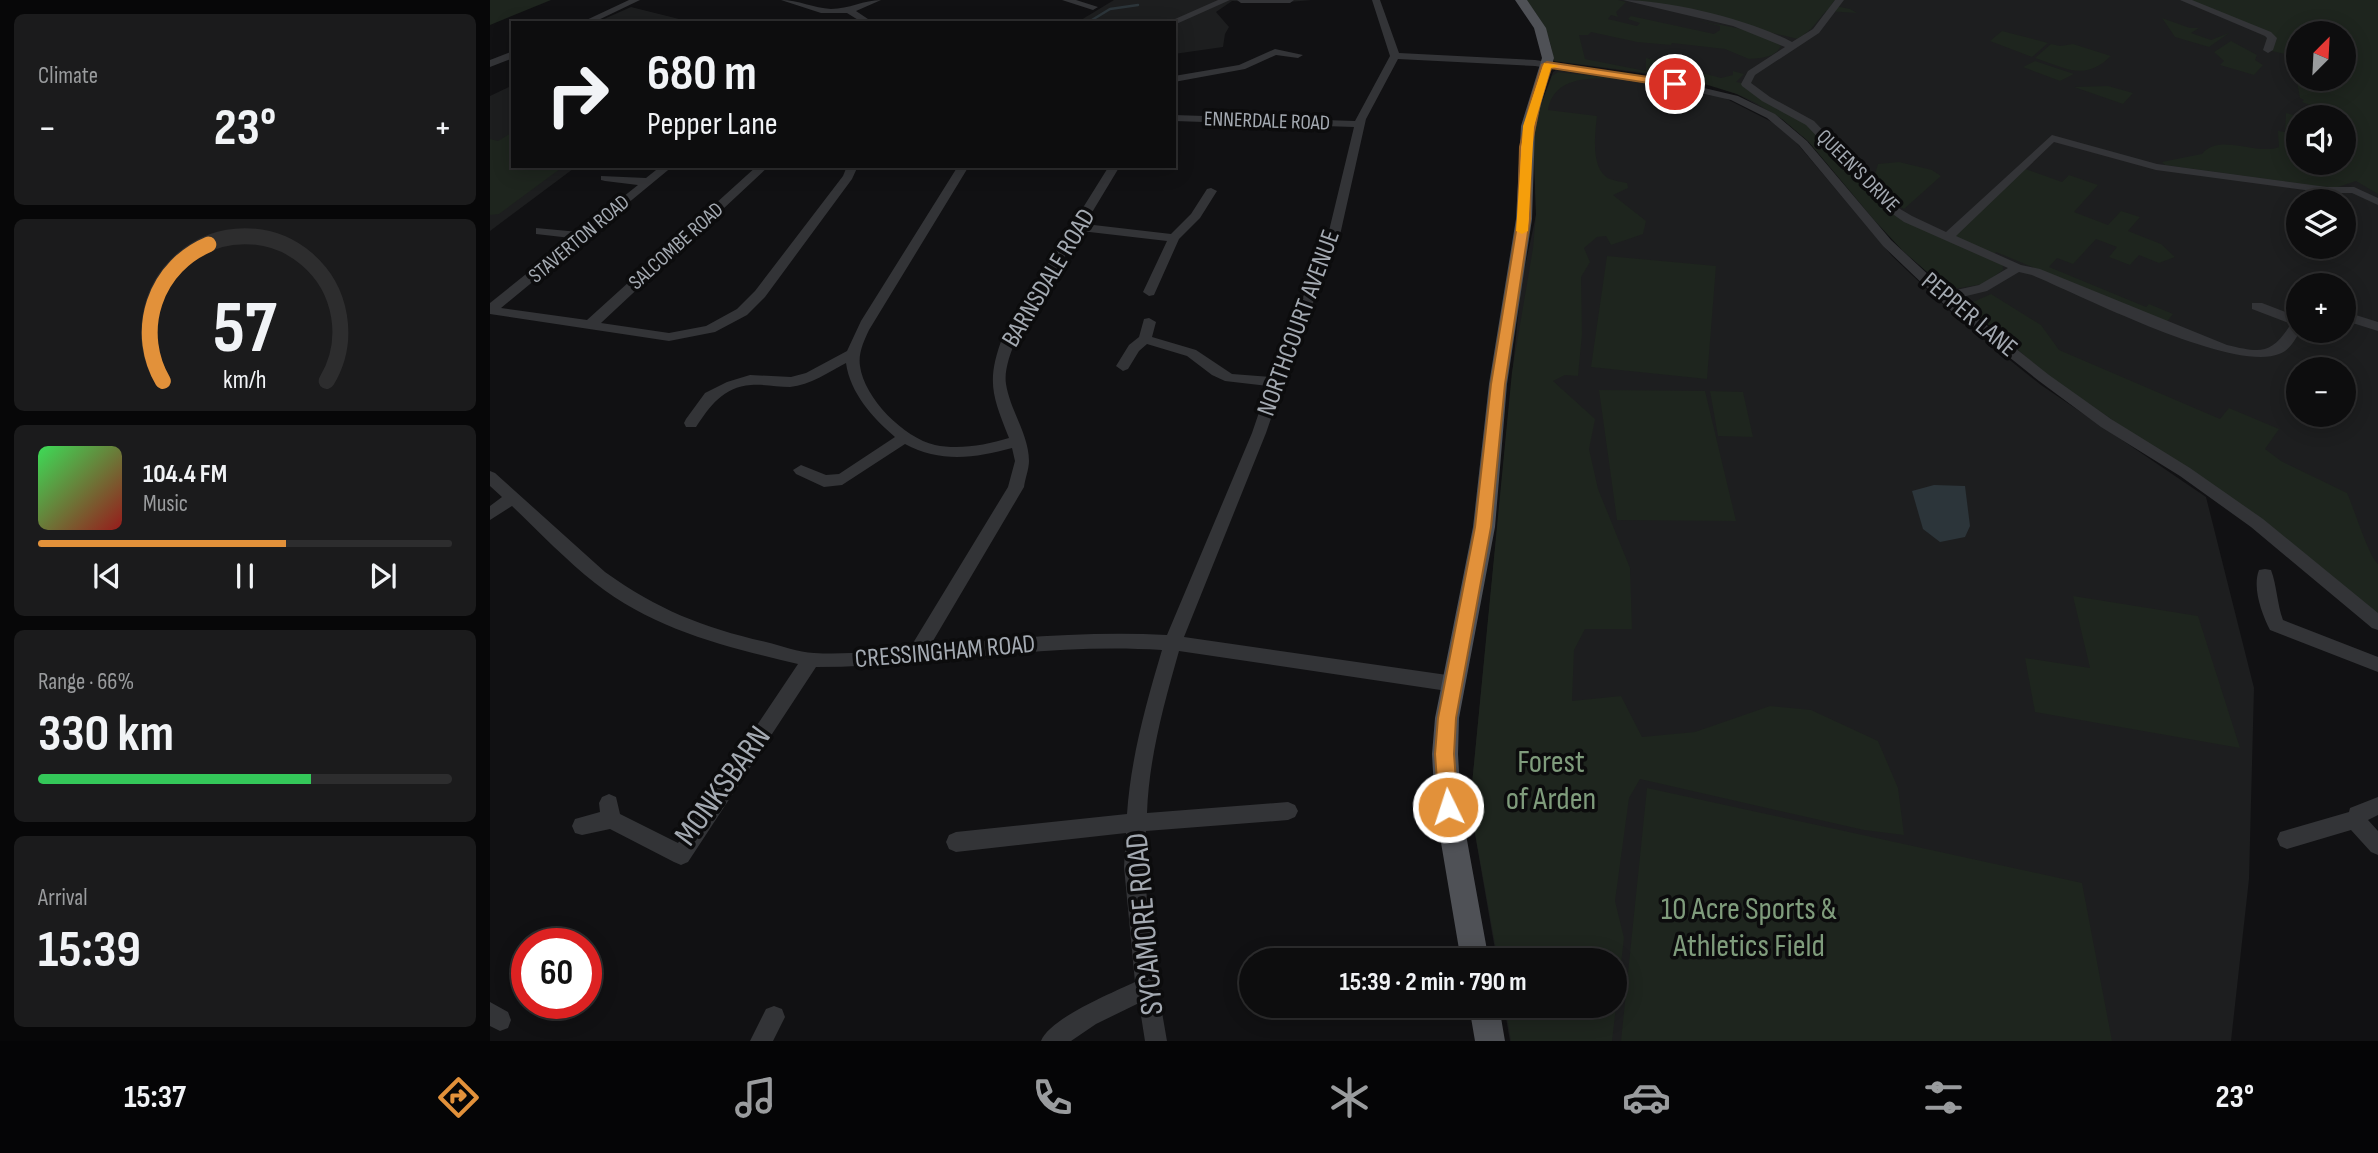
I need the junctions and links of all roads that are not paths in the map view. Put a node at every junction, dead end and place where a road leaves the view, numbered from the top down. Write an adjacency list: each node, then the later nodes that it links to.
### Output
1 (636, 0): 15 (street)
2 (785, 0): 14 (street)
3 (877, 0): 14 (street)
4 (1066, 0): 13 (street)
5 (1226, 0): 18 (street)
6 (1241, 0): 7 (street)
7 (1290, 0)
8 (1376, 0): 24 (street)
9 (1521, 0): 26 (main road)
10 (1627, 0): 20 (street)
11 (1840, 0): 20 (street, QUEEN'S DRIVE)
12 (2184, 0): 21 (street)
13 (1093, 6)
14 (851, 12): 16 (street)
15 (589, 21)
16 (866, 21)
17 (1192, 26): 19 (street)
18 (1176, 28)
19 (1176, 29)
20 (1793, 47): 42 (street, QUEEN'S DRIVE)
21 (2268, 50)
22 (511, 55): 25 (street)
23 (1298, 55): 27 (street)
24 (1395, 56): 26 (street, PEPPER LANE); 29 (street, NORTHCOURT AVENUE)
25 (490, 64)
26 (1547, 65): 46 (street, PEPPER LANE); 72 (main road)
27 (1176, 79)
28 (1176, 118): 29 (street, ENNERDALE ROAD)
29 (1360, 124): 58 (street, NORTHCOURT AVENUE)
30 (666, 168): 36 (street, STAVERTON ROAD)
31 (762, 168): 52 (street, SALCOMBE ROAD)
32 (852, 168): 52 (street, STAVERTON ROAD)
33 (963, 168): 56 (street)
34 (1114, 168): 39 (street, BARNSDALE ROAD)
35 (605, 178): 36 (street)
36 (648, 182): 41 (street, STAVERTON ROAD)
37 (1213, 198): 43 (street)
38 (2378, 202): 42 (street)
39 (1078, 227): 43 (street); 61 (street, BARNSDALE ROAD)
40 (540, 231): 41 (street)
41 (584, 236): 48 (street, STAVERTON ROAD)
42 (1948, 237): 44 (street, QUEEN'S DRIVE)
43 (1174, 238): 45 (street)
44 (2017, 268): 46 (street); 55 (street, QUEEN'S DRIVE)
45 (1147, 285)
46 (1949, 301): 67 (street, PEPPER LANE)
47 (2257, 306): 49 (street)
48 (490, 310): 52 (street, STAVERTON ROAD)
49 (2286, 318)
50 (2356, 319): 53 (street)
51 (1149, 322): 54 (street)
52 (589, 326)
53 (2378, 327)
54 (1145, 339): 57 (street); 58 (street)
55 (2286, 339)
56 (853, 354): 59 (street); 60 (street)
57 (1123, 366)
58 (1276, 382): 68 (street, NORTHCOURT AVENUE)
59 (691, 423)
60 (904, 438): 61 (street); 62 (street)
61 (1018, 441): 69 (street, BARNSDALE ROAD)
62 (801, 470)
63 (490, 477): 64 (street, CRESSINGHAM ROAD)
64 (512, 498): 65 (street); 70 (street, CRESSINGHAM ROAD)
65 (490, 514)
66 (2265, 575): 71 (street)
67 (2378, 624)
68 (1173, 643): 69 (street, CRESSINGHAM ROAD); 72 (street, CRESSINGHAM ROAD); 76 (street, SYCAMORE ROAD)
69 (915, 655): 70 (street, CRESSINGHAM ROAD)
70 (811, 660): 77 (street, MONKSBARN)
71 (2378, 665)
72 (1454, 684): 81 (main road)
73 (2378, 806): 75 (street)
74 (1288, 811): 76 (street)
75 (2356, 820): 78 (street); 80 (street)
76 (1134, 823): 79 (street); 82 (street, SYCAMORE ROAD)
77 (582, 826)
78 (2287, 839)
79 (956, 842)
80 (2378, 845)
81 (1472, 948)
82 (1148, 987): 86 (street); 87 (street, SYCAMORE ROAD)
83 (774, 1017): 85 (street)
84 (1486, 1018): 88 (main road)
85 (761, 1041)
86 (1052, 1041)
87 (1156, 1041)
88 (1490, 1041)

